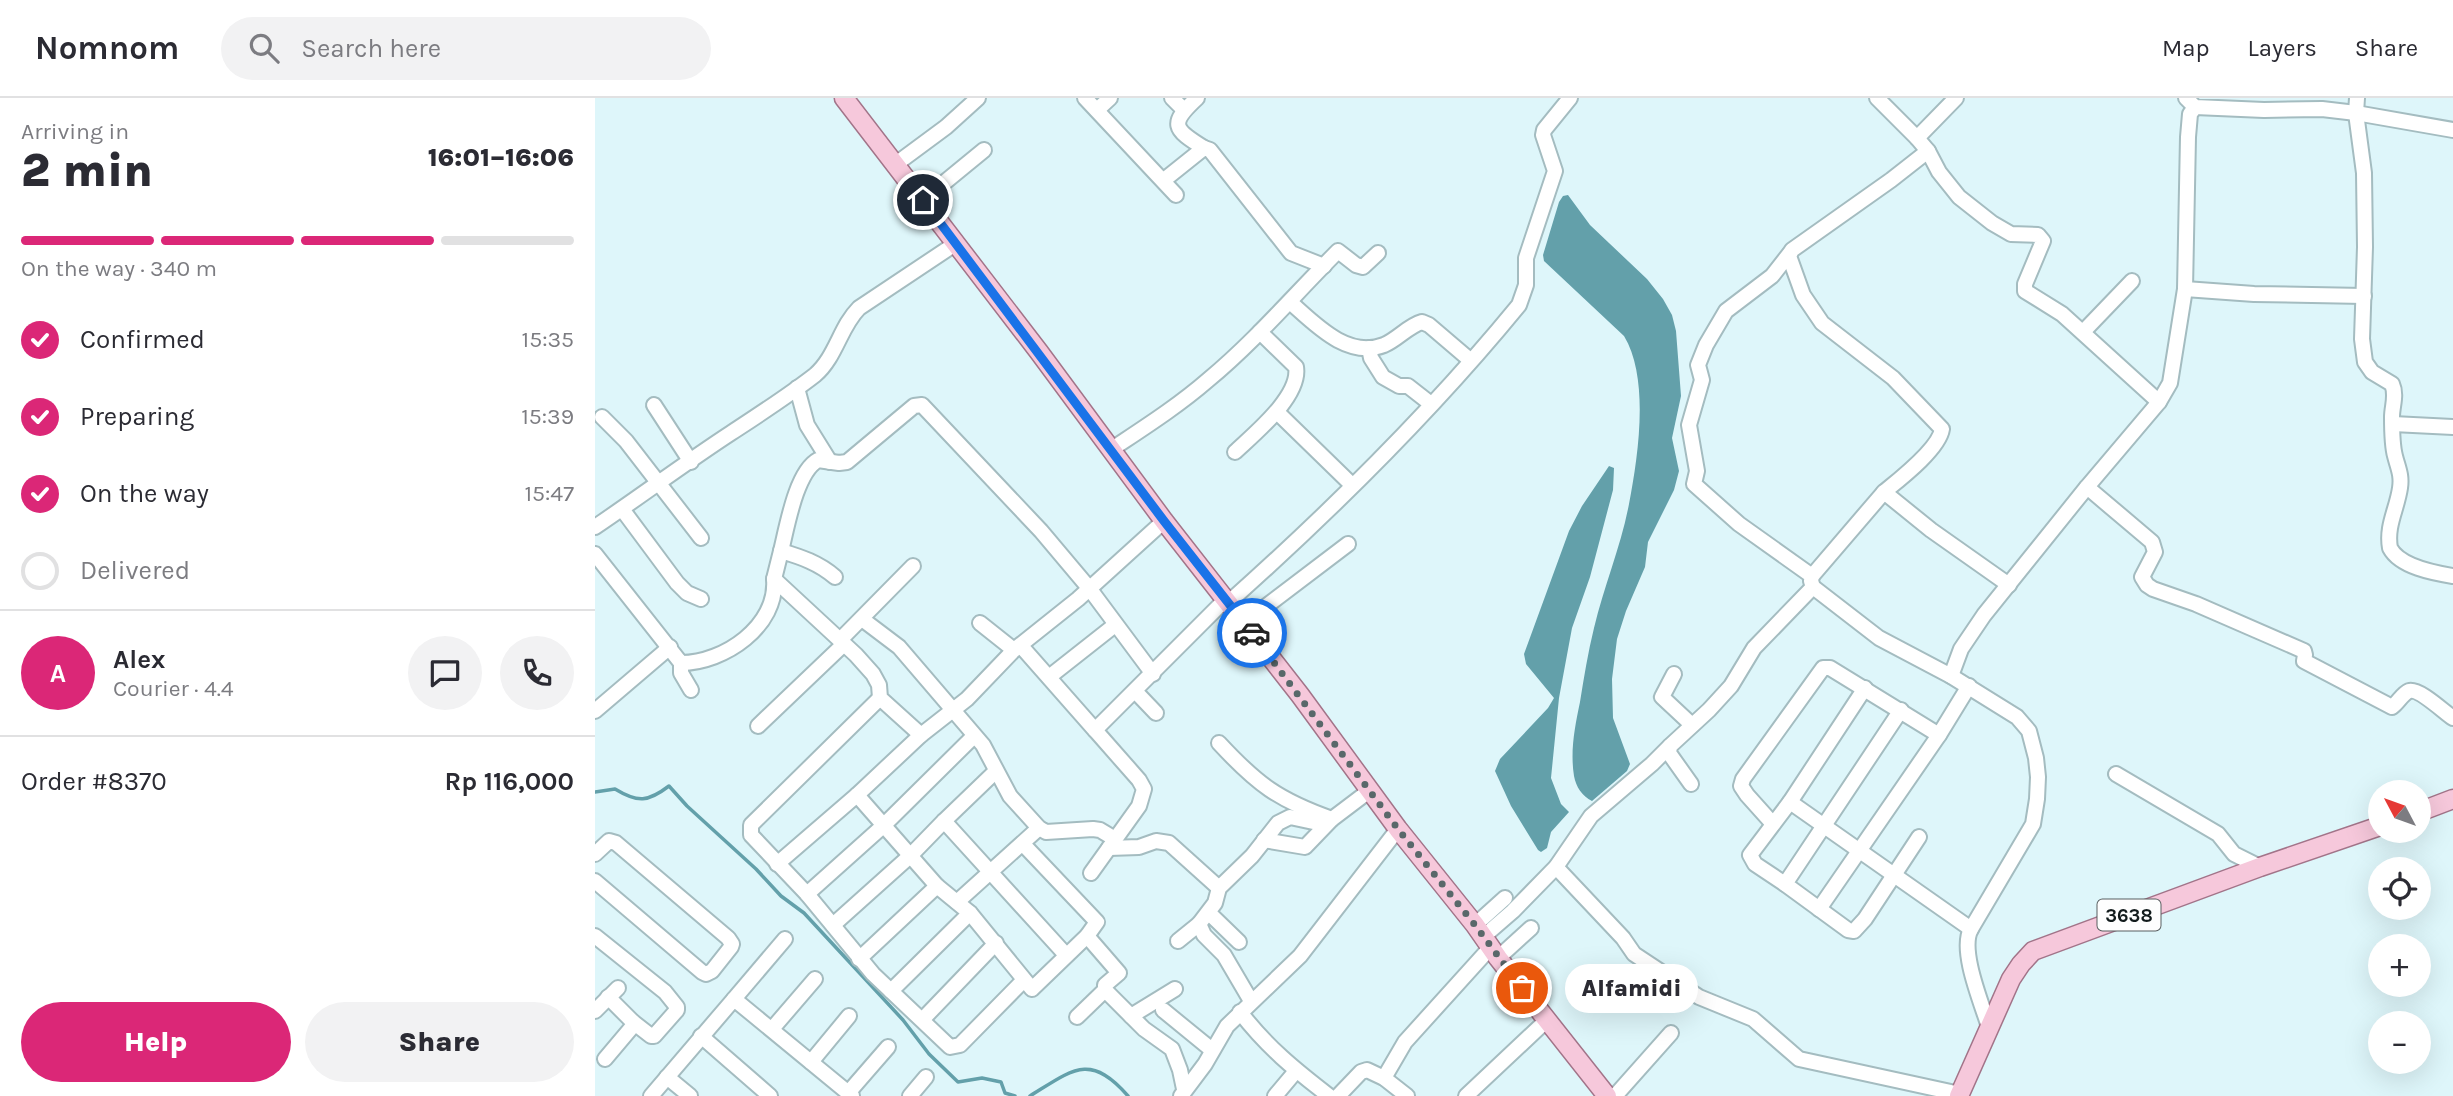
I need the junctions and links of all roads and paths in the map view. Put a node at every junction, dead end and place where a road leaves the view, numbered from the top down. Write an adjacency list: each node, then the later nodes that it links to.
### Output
1 (844, 98): 20 (main road)
2 (978, 98): 20 (street)
3 (1085, 98): 13 (street)
4 (1110, 98): 13 (street)
5 (1172, 98): 14 (street)
6 (1197, 98): 14 (street)
7 (1570, 98): 35 (street)
8 (1877, 98): 16 (street)
9 (1956, 98): 16 (street)
10 (2190, 102): 11 (street); 29 (street)
11 (2323, 104): 12 (street)
12 (2357, 106): 15 (street); 30 (street)
13 (1097, 110): 21 (street)
14 (1184, 110): 17 (street)
15 (2453, 130)
16 (1917, 138): 19 (street)
17 (1204, 148): 21 (street); 27 (street)
18 (984, 149): 23 (street)
19 (1928, 150): 26 (street); 33 (street)
20 (896, 164): 23 (main road)
21 (1164, 180): 22 (street)
22 (1176, 195)
23 (923, 200): 24 (main road)
24 (955, 244): 36 (street); 44 (main road)
25 (1378, 253): 27 (street)
26 (1790, 253): 51 (street); 63 (street)
27 (1324, 266): 31 (street)
28 (2131, 281): 33 (street)
29 (2185, 289): 30 (street); 37 (street)
30 (2364, 296): 42 (street)
31 (1290, 302): 32 (street); 34 (street)
32 (1260, 332): 40 (street); 44 (street)
33 (2083, 332): 37 (street)
34 (1369, 348): 35 (street); 38 (street)
35 (1470, 360): 38 (street)
36 (797, 387): 46 (street); 47 (street)
37 (2159, 402): 50 (street)
38 (1431, 404): 49 (street)
39 (654, 405): 46 (street)
40 (1276, 412): 45 (street); 49 (street)
41 (602, 417): 48 (street)
42 (2393, 424): 43 (street); 60 (street)
43 (2453, 427)
44 (1112, 449): 53 (main road)
45 (1235, 452)
46 (691, 461): 48 (street)
47 (830, 462): 57 (street); 65 (street)
48 (660, 483): 52 (street); 55 (street)
49 (1352, 485): 67 (street)
50 (2087, 487): 64 (street); 89 (street)
51 (1884, 492): 63 (street); 64 (street)
52 (622, 509): 54 (street); 66 (street)
53 (1164, 521): 65 (street); 67 (main road)
54 (595, 527)
55 (701, 538)
56 (1348, 544): 70 (street)
57 (781, 551): 61 (street); 62 (street)
58 (595, 554): 73 (street)
59 (913, 566): 68 (street)
60 (2453, 576)
61 (835, 577)
62 (774, 579): 72 (street); 75 (street)
63 (1813, 581): 78 (street); 90 (street)
64 (2009, 585): 78 (street)
65 (1089, 588): 71 (street); 74 (street)
66 (701, 599)
67 (1227, 601): 70 (main road); 76 (street)
68 (862, 618): 72 (street); 85 (street)
69 (980, 623): 74 (street)
70 (1244, 623): 101 (main road)
71 (1115, 625): 76 (street); 79 (street)
72 (842, 642): 84 (street); 91 (street)
73 (670, 647): 75 (street); 87 (street)
74 (1017, 648): 79 (street); 85 (street)
75 (681, 663): 82 (street)
76 (1153, 674): 83 (street)
77 (1674, 674): 90 (street)
78 (1951, 676): 80 (street)
79 (1049, 677): 92 (street)
80 (1969, 687): 93 (street); 140 (street)
81 (1865, 688): 86 (street); 104 (street); 108 (street)
82 (691, 690)
83 (1135, 691): 88 (street); 92 (street)
84 (880, 698): 94 (street); 121 (street)
85 (954, 710): 94 (street); 95 (street)
86 (1901, 710): 93 (street); 110 (street)
87 (595, 712)
88 (1156, 713)
89 (2453, 718)
90 (1692, 725): 97 (street)
91 (758, 726)
92 (1095, 730): 116 (street)
93 (1939, 734): 118 (street)
94 (921, 735): 102 (street)
95 (974, 736): 98 (street); 109 (street)
96 (1219, 743): 107 (street)
97 (1670, 746): 100 (street); 122 (street)
98 (996, 771): 106 (street); 111 (street)
99 (2116, 774): 123 (street)
100 (1691, 784)
101 (1369, 791): 107 (street); 112 (main road)
102 (857, 794): 109 (street); 121 (street)
103 (2453, 799): 105 (main road)
104 (1790, 802): 108 (street); 110 (street)
105 (2431, 807)
106 (944, 821): 120 (street); 124 (street)
107 (1329, 822): 115 (street); 115 (street)
108 (1773, 824): 128 (street)
109 (883, 826): 120 (street); 131 (street)
110 (1826, 826): 118 (street); 128 (street)
111 (1039, 828): 116 (street); 117 (street)
112 (1398, 829): 146 (main road); 156 (street)
113 (2368, 830): 123 (main road, 3638)
114 (1919, 837): 126 (street)
115 (1264, 840): 130 (street)
116 (1112, 843): 125 (street); 130 (street)
117 (1023, 844): 124 (street); 142 (street)
118 (1859, 851): 126 (street); 134 (street)
119 (595, 854): 127 (street)
120 (910, 856): 129 (street); 137 (street)
121 (777, 864): 131 (street)
122 (1556, 867): 146 (street); 179 (street)
123 (2260, 867): 165 (main road, 3638)
124 (992, 872): 133 (street); 148 (street)
125 (1091, 873)
126 (1895, 875): 134 (street); 140 (street)
127 (595, 881)
128 (1785, 884): 134 (street)
129 (937, 886): 133 (street); 149 (street)
130 (1219, 888): 136 (street)
131 (807, 894): 137 (street)
132 (1505, 898): 146 (street)
133 (957, 902): 135 (street)
134 (1819, 909)
135 (970, 913): 147 (street); 154 (street)
136 (1209, 913): 138 (street); 145 (street)
137 (833, 925): 149 (street)
138 (1199, 925): 144 (street); 156 (street)
139 (1531, 928): 146 (street)
140 (1971, 929): 165 (street)
141 (595, 936): 164 (street)
142 (1087, 936): 148 (street); 153 (street)
143 (785, 939): 155 (street)
144 (1178, 941)
145 (1239, 942)
146 (1487, 942): 163 (main road); 176 (street)
147 (996, 943): 151 (street); 162 (street)
148 (1066, 955): 151 (street)
149 (859, 959): 154 (street)
150 (815, 979): 166 (street)
151 (1024, 981): 162 (street)
152 (1175, 989): 160 (street)
153 (1105, 990): 160 (street); 161 (street)
154 (891, 991): 162 (street)
155 (734, 999): 166 (street); 168 (street)
156 (1246, 1006): 170 (street); 173 (street)
157 (1163, 1010): 170 (street)
158 (595, 1011): 164 (street)
159 (849, 1016): 172 (street)
160 (1131, 1016): 177 (street)
161 (1077, 1017)
162 (923, 1019)
163 (1547, 1020): 188 (street); 189 (main road)
164 (633, 1022): 171 (street)
165 (1989, 1027): 179 (main road, 3638)
166 (772, 1029): 172 (street)
167 (1671, 1032): 190 (street)
168 (701, 1036): 174 (street); 182 (street)
169 (888, 1047): 178 (street)
170 (1212, 1050): 177 (street)
171 (605, 1059)
172 (811, 1062): 178 (street)
173 (1296, 1071): 184 (street); 185 (street)
174 (667, 1077): 180 (street); 181 (street)
175 (926, 1077): 183 (street)
176 (1384, 1079): 186 (street); 187 (street)
177 (1182, 1093)
178 (850, 1095)
179 (1959, 1095)
180 (651, 1096)
181 (689, 1096)
182 (770, 1096)
183 (910, 1096)
184 (1275, 1096)
185 (1329, 1096)
186 (1338, 1096)
187 (1407, 1096)
188 (1466, 1096)
189 (1607, 1096)
190 (1615, 1096)

